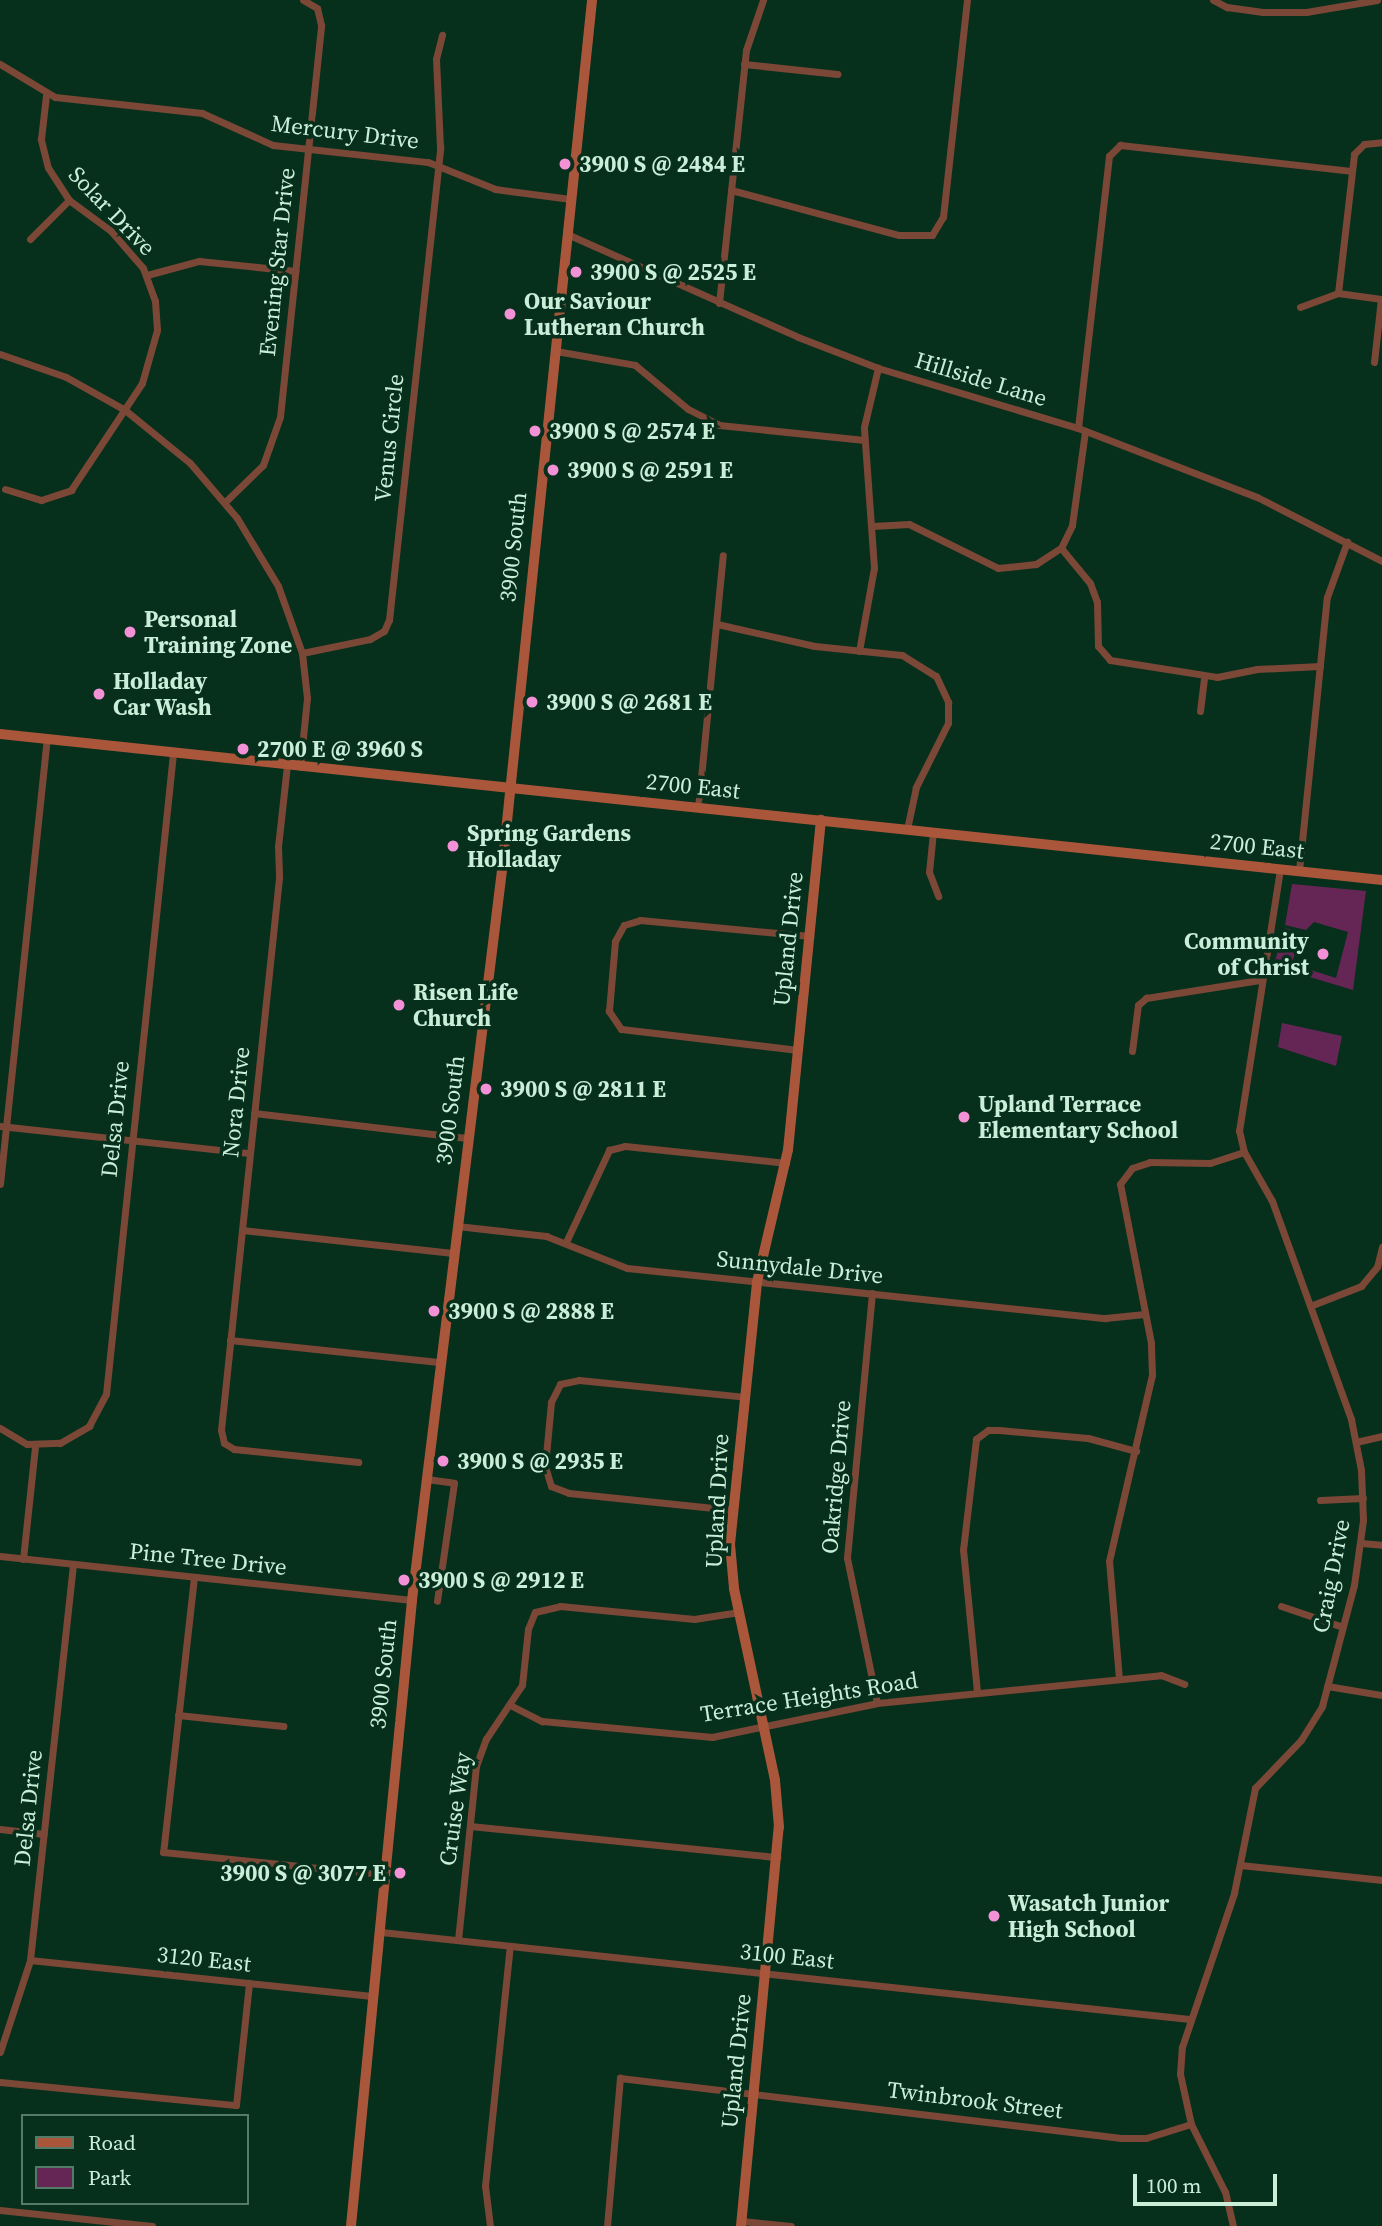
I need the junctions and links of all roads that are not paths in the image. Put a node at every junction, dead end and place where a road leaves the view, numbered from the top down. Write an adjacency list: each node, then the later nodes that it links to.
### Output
1 (303, 0): 13 (street, Evening Star Drive)
2 (592, 0): 17 (street, 3900 South)
3 (763, 0): 9 (street)
4 (967, 0): 16 (street)
5 (1214, 0): 6 (street)
6 (1377, 0)
7 (442, 35): 14 (street, Venus Circle)
8 (0, 64): 11 (street, Mercury Drive)
9 (744, 64): 10 (street); 16 (street)
10 (837, 74)
11 (46, 95): 13 (street, Mercury Drive); 18 (street, Solar Drive)
12 (1382, 142): 15 (street)
13 (308, 149): 14 (street, Mercury Drive); 21 (street, Evening Star Drive)
14 (438, 164): 17 (street, Mercury Drive); 43 (street, Venus Circle)
15 (1350, 171): 23 (street); 32 (street)
16 (731, 190): 25 (street)
17 (570, 199): 19 (street, 3900 South)
18 (69, 200): 20 (street); 22 (street, Solar Drive)
19 (567, 234): 25 (street, Hillside Lane); 27 (street, 3900 South)
20 (30, 239)
21 (295, 271): 22 (street); 35 (street, Evening Star Drive)
22 (146, 275): 31 (street, Solar Drive)
23 (1338, 293): 24 (street); 26 (street)
24 (1381, 299): 29 (street)
25 (719, 303): 30 (street, Hillside Lane)
26 (1300, 307)
27 (556, 351): 33 (street); 52 (street, 3900 South)
28 (0, 354): 31 (street)
29 (1374, 362)
30 (878, 368): 32 (street, Hillside Lane); 33 (street)
31 (125, 410): 34 (street, Solar Drive); 35 (street)
32 (1081, 429): 37 (street, Hillside Lane); 38 (street)
33 (864, 440): 36 (street)
34 (5, 489)
35 (226, 502): 43 (street)
36 (872, 526): 38 (street); 42 (street)
37 (1346, 542): 40 (street, Hillside Lane); 44 (street)
38 (1061, 548): 45 (street)
39 (723, 555): 41 (street)
40 (1382, 561)
41 (717, 624): 42 (street); 53 (street)
42 (859, 651): 55 (street)
43 (302, 653): 51 (street)
44 (1321, 666): 45 (street); 58 (street)
45 (1204, 676): 46 (street)
46 (1200, 711)
47 (0, 734): 48 (street, 2700 East)
48 (47, 739): 49 (street, 2700 East); 66 (street)
49 (173, 753): 50 (street, 2700 East); 68 (street, Delsa Drive)
50 (287, 765): 51 (street, 2700 East); 65 (street, Nora Drive)
51 (300, 767): 52 (street, 2700 East)
52 (509, 788): 53 (street, 2700 East); 67 (street, 3900 South)
53 (698, 807): 54 (street, 2700 East)
54 (821, 820): 55 (street, 2700 East); 61 (street, Upland Drive)
55 (907, 829): 56 (street, 2700 East)
56 (933, 832): 57 (street, 2700 East); 60 (street)
57 (1280, 870): 58 (street, 2700 East); 62 (street, Craig Drive)
58 (1299, 871): 59 (street, 2700 East)
59 (1382, 880)
60 (938, 896)
61 (810, 936): 63 (street, Upland Drive); 63 (street)
62 (1260, 980): 64 (street); 70 (street, Craig Drive)
63 (797, 1050): 71 (street, Upland Drive)
64 (1132, 1051)
65 (254, 1113): 67 (street); 69 (street, Nora Drive)
66 (3, 1127): 68 (street); 72 (street)
67 (467, 1138): 73 (street, 3900 South)
68 (132, 1141): 69 (street); 88 (street, Delsa Drive)
69 (250, 1153): 74 (street, Nora Drive)
70 (1244, 1153): 80 (street, Craig Drive); 81 (street)
71 (786, 1163): 75 (street); 78 (street, Upland Drive)
72 (0, 1184)
73 (456, 1226): 75 (street, Sunnydale Drive); 77 (street, 3900 South)
74 (242, 1230): 77 (street); 82 (street, Nora Drive)
75 (566, 1242): 78 (street, Sunnydale Drive)
76 (1382, 1247): 80 (street)
77 (453, 1253): 83 (street, 3900 South)
78 (757, 1282): 79 (street, Sunnydale Drive); 84 (street, Upland Drive)
79 (872, 1293): 81 (street, Sunnydale Drive); 111 (street, Oakridge Drive)
80 (1310, 1306): 87 (street, Craig Drive)
81 (1145, 1314): 89 (street)
82 (230, 1340): 83 (street); 90 (street, Nora Drive)
83 (441, 1362): 91 (street, 3900 South)
84 (745, 1397): 94 (street, Upland Drive); 94 (street)
85 (0, 1428): 88 (street)
86 (1382, 1436): 87 (street)
87 (1356, 1441): 92 (street, Craig Drive)
88 (35, 1446): 98 (street)
89 (1136, 1451): 106 (street); 109 (street)
90 (358, 1462)
91 (427, 1479): 101 (street, 3900 South); 102 (street)
92 (1363, 1498): 93 (street); 95 (street, Craig Drive)
93 (1320, 1500)
94 (733, 1510): 104 (street, Upland Drive)
95 (1361, 1543): 96 (street); 105 (street, Craig Drive)
96 (1382, 1545)
97 (0, 1556): 98 (street, Pine Tree Drive)
98 (23, 1559): 99 (street, Pine Tree Drive)
99 (73, 1564): 100 (street, Pine Tree Drive); 118 (street, Delsa Drive)
100 (194, 1577): 101 (street, Pine Tree Drive); 113 (street)
101 (412, 1600): 121 (street, 3900 South)
102 (437, 1601)
103 (1281, 1606): 105 (street)
104 (739, 1612): 112 (street, Cruise Way); 115 (street, Upland Drive)
105 (1343, 1627): 108 (street, Craig Drive)
106 (1119, 1679): 107 (street, Terrace Heights Road); 109 (street, Terrace Heights Road)
107 (1184, 1685)
108 (1327, 1686): 110 (street); 120 (street, Craig Drive)
109 (977, 1692): 111 (street, Terrace Heights Road)
110 (1382, 1695)
111 (877, 1703): 115 (street, Terrace Heights Road)
112 (510, 1706): 115 (street, Terrace Heights Road); 116 (street, Cruise Way)
113 (178, 1716): 114 (street); 121 (street)
114 (283, 1726)
115 (764, 1727): 119 (street, Upland Drive)
116 (470, 1826): 119 (street); 124 (street, Cruise Way)
117 (0, 1829): 118 (street)
118 (44, 1834): 126 (street, Delsa Drive)
119 (777, 1857): 127 (street, Upland Drive)
120 (1240, 1865): 122 (street); 130 (street, Craig Drive)
121 (384, 1875): 123 (street, 3900 South)
122 (1382, 1880)
123 (380, 1932): 124 (street, 3100 East); 129 (street, 3900 South)
124 (458, 1940): 125 (street, 3100 East)
125 (510, 1946): 127 (street, 3100 East); 139 (street)
126 (30, 1960): 128 (street, 3120 East); 131 (street, Delsa Drive)
127 (766, 1974): 130 (street, 3100 East); 133 (street, Upland Drive)
128 (249, 1983): 129 (street, 3120 East); 132 (street)
129 (374, 1996): 138 (street, 3900 South)
130 (1189, 2019): 134 (street, Craig Drive)
131 (0, 2052)
132 (0, 2082)
133 (753, 2093): 134 (street, Twinbrook Street); 136 (street, Upland Drive); 140 (street, Twinbrook Street)
134 (1191, 2124): 142 (street, Craig Drive)
135 (0, 2210): 137 (street)
136 (741, 2223): 141 (street)
137 (152, 2226)
138 (351, 2226)
139 (490, 2226)
140 (607, 2226)
141 (791, 2226)
142 (1233, 2226)

